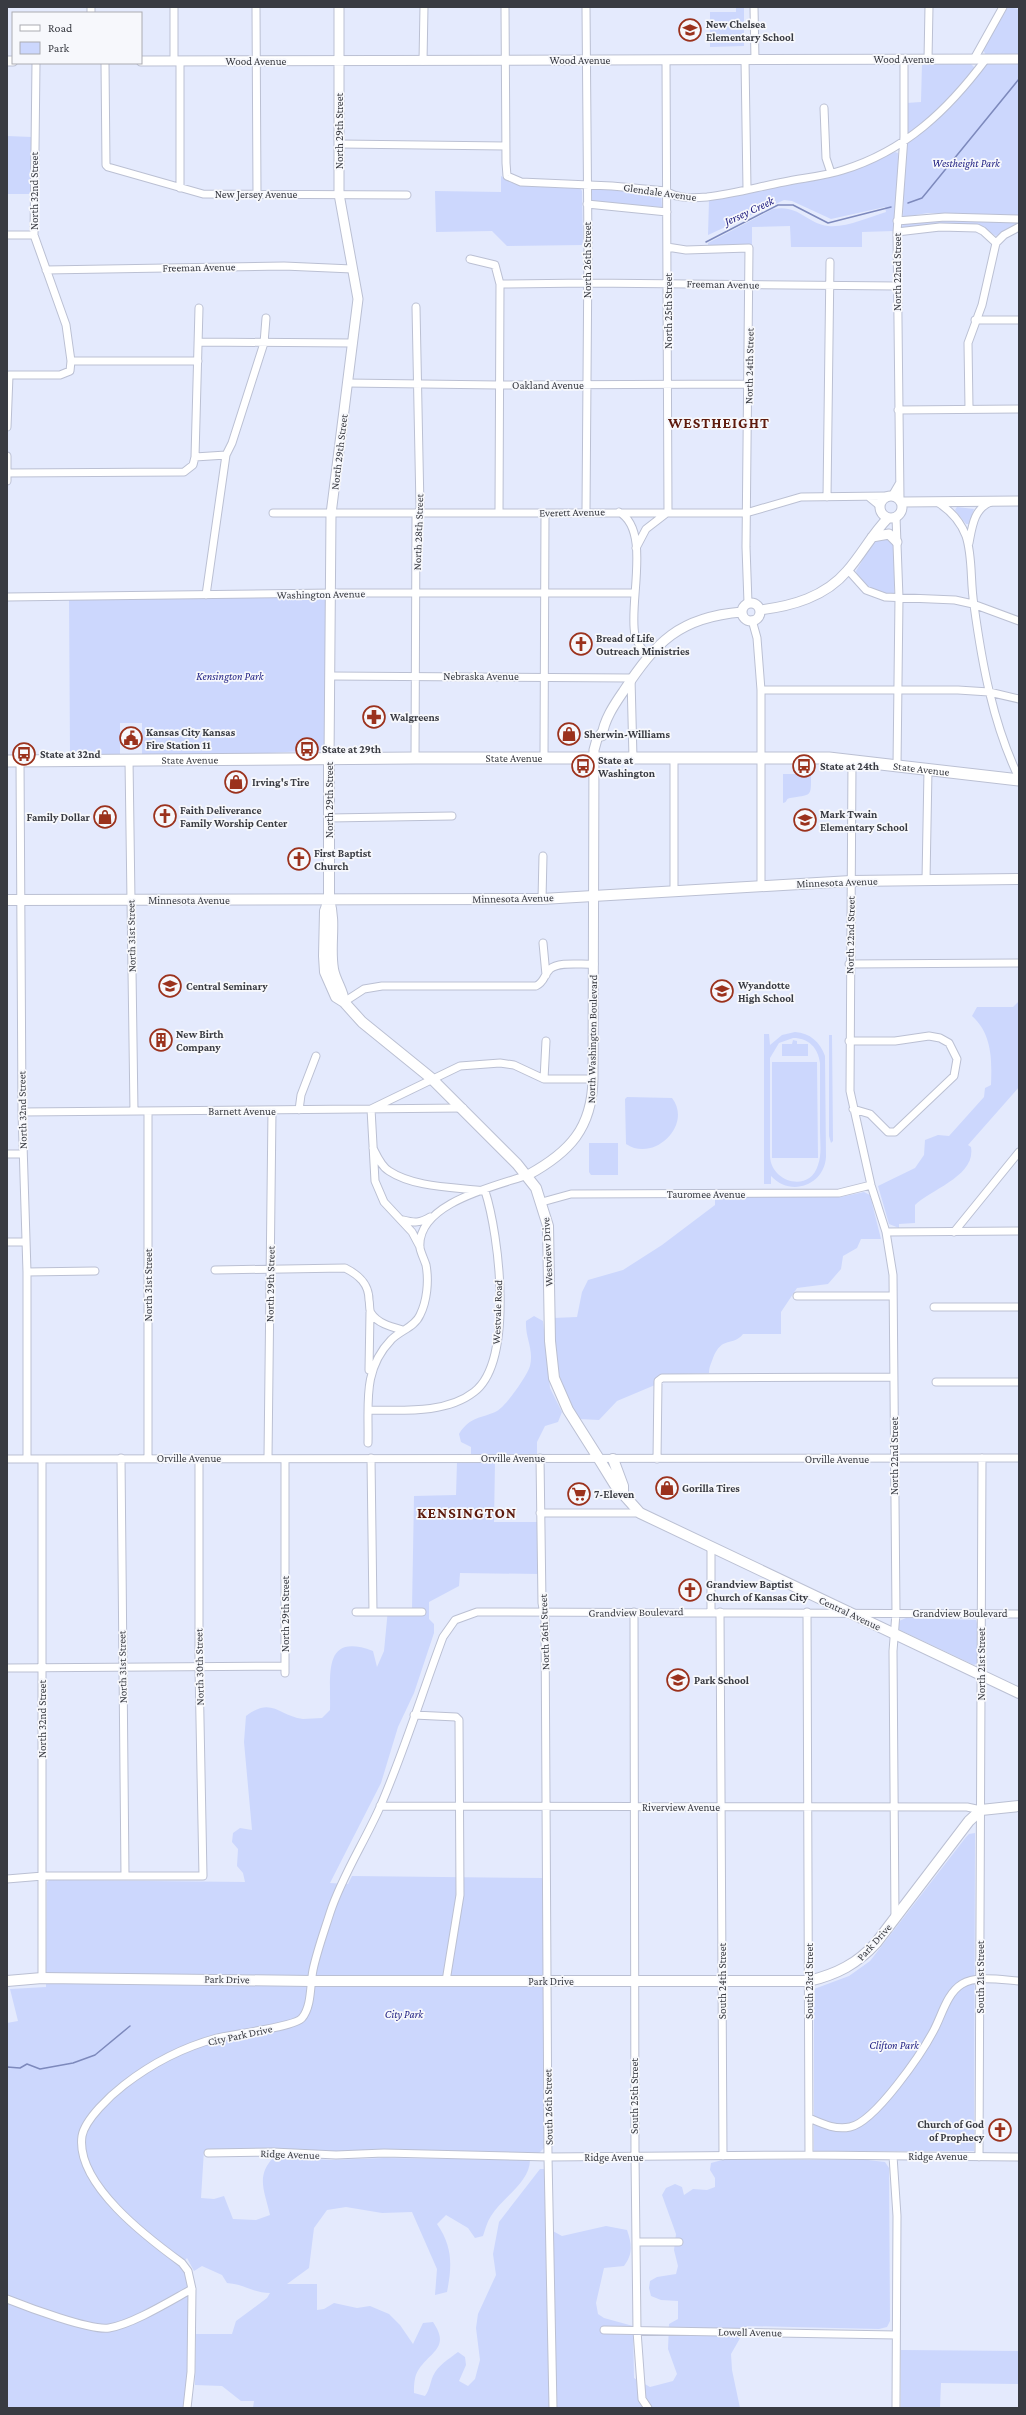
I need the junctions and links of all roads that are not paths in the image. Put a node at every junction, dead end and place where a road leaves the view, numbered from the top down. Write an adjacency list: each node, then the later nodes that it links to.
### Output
1 (174, 7): 20 (street)
2 (256, 7): 21 (street)
3 (339, 7): 22 (street, North 29th Street)
4 (424, 7): 23 (street)
5 (505, 7): 15 (street)
6 (586, 7): 16 (street, North 26th Street)
7 (754, 7): 18 (street)
8 (929, 7): 11 (street)
9 (1004, 7): 12 (street)
10 (904, 59): 11 (street, Wood Avenue); 18 (street, Wood Avenue); 28 (street, North 22nd Street)
11 (928, 59): 12 (street, Wood Avenue)
12 (974, 59): 13 (street, Wood Avenue)
13 (986, 59): 14 (street, Wood Avenue); 28 (street, Glendale Avenue)
14 (1019, 59)
15 (505, 60): 16 (street, Wood Avenue); 23 (street, Wood Avenue); 29 (street)
16 (586, 60): 17 (street, Wood Avenue); 31 (street, North 26th Street)
17 (666, 60): 18 (street, Wood Avenue); 34 (street, North 25th Street)
18 (750, 60): 33 (street)
19 (142, 61): 20 (street, Wood Avenue)
20 (177, 61): 21 (street, Wood Avenue); 32 (street)
21 (256, 61): 22 (street, Wood Avenue); 35 (street)
22 (339, 61): 23 (street, Wood Avenue); 27 (street, North 29th Street)
23 (424, 61)
24 (36, 64): 45 (street, North 32nd Street)
25 (105, 64): 32 (street, New Jersey Avenue)
26 (824, 108): 30 (street)
27 (340, 144): 29 (street); 36 (street, North 29th Street)
28 (902, 145): 30 (street, Glendale Avenue); 41 (street, North 22nd Street)
29 (505, 146): 31 (street, Glendale Avenue)
30 (831, 172): 33 (street, Glendale Avenue)
31 (586, 185): 34 (street, Glendale Avenue); 38 (street, North 26th Street)
32 (180, 188): 35 (street, New Jersey Avenue)
33 (747, 190): 34 (street, Glendale Avenue)
34 (666, 191): 39 (street, North 25th Street)
35 (257, 194): 36 (street, New Jersey Avenue)
36 (339, 194): 37 (street, New Jersey Avenue); 50 (street, North 29th Street)
37 (407, 196)
38 (586, 204): 39 (street); 52 (street, North 26th Street)
39 (667, 212): 47 (street, North 25th Street)
40 (1019, 219): 41 (street)
41 (898, 221): 43 (street, North 22nd Street)
42 (1019, 227): 46 (street)
43 (897, 232): 46 (street); 57 (street, North 22nd Street)
44 (7, 235): 45 (street)
45 (34, 235): 51 (street, North 32nd Street)
46 (996, 243): 61 (street)
47 (667, 247): 54 (street, North 25th Street); 55 (street, North 24th Street)
48 (470, 259): 53 (street)
49 (830, 262): 56 (street)
50 (352, 269): 51 (street, Freeman Avenue); 65 (street, North 29th Street)
51 (46, 270): 67 (street, North 32nd Street)
52 (588, 283): 53 (street, Freeman Avenue); 54 (street, Freeman Avenue); 70 (street, North 26th Street)
53 (500, 284): 73 (street)
54 (667, 284): 55 (street, Freeman Avenue); 71 (street, North 25th Street)
55 (749, 285): 56 (street, Freeman Avenue); 72 (street, North 24th Street)
56 (829, 286): 57 (street, Freeman Avenue); 83 (street)
57 (898, 286): 76 (street, North 22nd Street)
58 (416, 307): 69 (street, North 28th Street)
59 (199, 308): 63 (street)
60 (266, 318): 64 (street)
61 (975, 320): 62 (street); 74 (street)
62 (1019, 320)
63 (198, 342): 64 (street); 66 (street)
64 (264, 343): 65 (street); 78 (street)
65 (352, 343): 68 (street, North 29th Street)
66 (198, 360): 67 (street); 80 (street)
67 (71, 361): 77 (street)
68 (348, 383): 69 (street, Oakland Avenue); 97 (street, North 29th Street)
69 (418, 384): 73 (street, Oakland Avenue); 93 (street, North 28th Street)
70 (586, 384): 71 (street, Oakland Avenue); 73 (street, Oakland Avenue); 89 (street, North 26th Street)
71 (668, 384): 72 (street, Oakland Avenue); 91 (street, North 25th Street)
72 (749, 384): 96 (street, North 24th Street)
73 (498, 385): 94 (street)
74 (969, 408): 75 (street); 76 (street)
75 (1019, 409)
76 (898, 410): 88 (street, North 22nd Street)
77 (7, 427)
78 (226, 455): 80 (street); 107 (street)
79 (7, 456): 81 (street)
80 (195, 457): 81 (street)
81 (7, 473): 82 (street)
82 (7, 481)
83 (827, 497): 84 (street, Everett Avenue); 96 (street, Everett Avenue)
84 (868, 497): 88 (street, Everett Avenue); 88 (street)
85 (930, 501): 86 (street); 88 (street); 100 (street)
86 (998, 501): 87 (street); 100 (street)
87 (1019, 502)
88 (892, 508): 98 (street); 99 (street, North 22nd Street)
89 (586, 512): 90 (street, Everett Avenue); 95 (street, Everett Avenue)
90 (619, 512): 91 (street, Everett Avenue); 101 (street)
91 (668, 512): 96 (street, Everett Avenue); 101 (street)
92 (273, 513): 97 (street, Everett Avenue)
93 (418, 513): 94 (street, Everett Avenue); 97 (street, Everett Avenue); 104 (street, North 28th Street)
94 (499, 513): 95 (street, Everett Avenue)
95 (545, 513): 105 (street)
96 (746, 513): 110 (street, North 24th Street)
97 (331, 514): 103 (street, North 29th Street)
98 (869, 539): 99 (street); 102 (street)
99 (897, 542): 109 (street, North 22nd Street)
100 (968, 546): 111 (street)
101 (636, 548): 106 (street)
102 (848, 570): 109 (street); 112 (street)
103 (332, 593): 104 (street, Washington Avenue); 107 (street, Washington Avenue); 117 (street, North 29th Street)
104 (416, 593): 105 (street, Washington Avenue); 118 (street, North 28th Street)
105 (544, 593): 106 (street, Washington Avenue); 119 (street)
106 (636, 593): 116 (street)
107 (206, 595): 108 (street, Washington Avenue)
108 (7, 597)
109 (899, 598): 111 (street); 121 (street, North 22nd Street)
110 (748, 603): 112 (street); 113 (street)
111 (973, 604): 115 (street); 123 (street)
112 (760, 610): 114 (street)
113 (742, 612): 114 (street); 116 (street, North Washington Boulevard)
114 (752, 620): 122 (street)
115 (1019, 621)
116 (647, 656): 120 (street, North Washington Boulevard)
117 (331, 676): 118 (street, Nebraska Avenue); 125 (street, North 29th Street)
118 (416, 676): 119 (street, Nebraska Avenue); 126 (street, North 28th Street)
119 (545, 676): 120 (street, Nebraska Avenue); 127 (street)
120 (631, 678): 128 (street, North Washington Boulevard); 129 (street)
121 (897, 689): 122 (street); 123 (street); 136 (street, North 22nd Street)
122 (761, 690): 131 (street)
123 (989, 692): 124 (street); 138 (street)
124 (1019, 699)
125 (330, 758): 126 (main road, State Avenue); 132 (main road, State Avenue); 140 (main road, North 29th Street)
126 (415, 758): 127 (main road, State Avenue)
127 (544, 758): 128 (main road, State Avenue)
128 (595, 758): 129 (main road, State Avenue); 147 (street, North Washington Boulevard)
129 (633, 758): 130 (main road, State Avenue)
130 (674, 758): 131 (main road, State Avenue); 146 (street)
131 (761, 759): 135 (main road, State Avenue); 145 (street)
132 (129, 760): 134 (main road, State Avenue); 151 (street, North 31st Street)
133 (7, 761): 134 (main road, State Avenue)
134 (20, 761): 150 (street, North 32nd Street)
135 (852, 761): 136 (main road, State Avenue); 143 (street, North 22nd Street)
136 (897, 766): 137 (main road, State Avenue)
137 (928, 770): 138 (main road, State Avenue); 144 (street)
138 (1019, 779)
139 (452, 816): 140 (street)
140 (329, 818): 152 (main road, North 29th Street)
141 (543, 856): 148 (street)
142 (1019, 879): 144 (main road, Minnesota Avenue)
143 (850, 880): 144 (main road, Minnesota Avenue); 145 (main road, Minnesota Avenue); 156 (street, North 22nd Street)
144 (926, 880)
145 (761, 886): 146 (main road, Minnesota Avenue)
146 (674, 892): 147 (main road, Minnesota Avenue)
147 (593, 896): 148 (main road, Minnesota Avenue); 155 (street, North Washington Boulevard)
148 (542, 899): 152 (main road, Minnesota Avenue)
149 (7, 900): 150 (main road, Minnesota Avenue)
150 (21, 900): 151 (main road, Minnesota Avenue); 172 (street, North 32nd Street)
151 (130, 900): 152 (main road, Minnesota Avenue); 170 (street, North 31st Street)
152 (329, 900): 158 (main road, Westview Drive)
153 (543, 943): 157 (street)
154 (1019, 963): 156 (street)
155 (594, 964): 157 (street); 164 (street, North Washington Boulevard)
156 (849, 964): 160 (street, North 22nd Street)
157 (546, 975): 158 (street)
158 (344, 1002): 162 (main road, Westview Drive)
159 (546, 1041): 163 (street)
160 (849, 1041): 167 (street, North 22nd Street); 167 (street)
161 (316, 1056): 169 (street)
162 (431, 1078): 163 (street); 165 (street); 166 (main road, Westview Drive)
163 (544, 1079): 164 (street)
164 (593, 1079): 178 (street, North Washington Boulevard)
165 (371, 1108): 166 (street, Barnett Avenue); 169 (street, Barnett Avenue); 173 (street)
166 (463, 1108): 178 (main road, Westview Drive)
167 (853, 1109): 180 (street, North 22nd Street)
168 (272, 1110): 169 (street, Barnett Avenue); 171 (street, Barnett Avenue); 191 (street, North 29th Street)
169 (299, 1110)
170 (134, 1111): 171 (street, Barnett Avenue); 172 (street, Barnett Avenue)
171 (148, 1111): 208 (street, North 31st Street)
172 (22, 1112): 176 (street, North 32nd Street)
173 (373, 1148): 177 (street); 179 (street)
174 (1019, 1152): 187 (street)
175 (7, 1154): 176 (street)
176 (22, 1154): 189 (street, North 32nd Street)
177 (388, 1170): 179 (street); 181 (street)
178 (528, 1176): 181 (street, North Washington Boulevard); 182 (main road, Westview Drive)
179 (375, 1181): 184 (street)
180 (871, 1186): 182 (street, Tauromee Avenue); 186 (street, North 22nd Street)
181 (486, 1191): 183 (street, North Washington Boulevard); 205 (street, Westvale Road)
182 (542, 1202): 219 (main road, Westview Drive)
183 (434, 1214): 184 (street); 190 (street, North Washington Boulevard)
184 (402, 1220): 190 (street)
185 (1019, 1231): 187 (street)
186 (886, 1232): 187 (street); 196 (street, North 22nd Street)
187 (954, 1232)
188 (7, 1242): 189 (street)
189 (26, 1242): 194 (street, North 32nd Street)
190 (420, 1247): 200 (street)
191 (270, 1269): 192 (street); 199 (street); 209 (street, North 29th Street)
192 (215, 1270)
193 (95, 1271): 194 (street)
194 (27, 1272): 216 (street, North 32nd Street)
195 (797, 1296): 196 (street)
196 (893, 1296): 202 (street, North 22nd Street)
197 (934, 1307): 198 (street)
198 (1019, 1307)
199 (370, 1312): 200 (street); 201 (street)
200 (403, 1330): 201 (street)
201 (369, 1376): 205 (street)
202 (894, 1377): 221 (street); 222 (street, North 22nd Street)
203 (936, 1382): 204 (street)
204 (1019, 1382)
205 (368, 1410): 206 (street)
206 (368, 1443)
207 (121, 1458): 208 (street, Orville Avenue); 217 (street, Orville Avenue); 241 (street, North 31st Street)
208 (148, 1458): 218 (street, Orville Avenue)
209 (268, 1458): 210 (street, Orville Avenue); 218 (street, Orville Avenue)
210 (285, 1458): 211 (street, Orville Avenue); 243 (street, North 29th Street)
211 (371, 1458): 212 (street, Orville Avenue); 228 (street)
212 (540, 1458): 219 (street, Orville Avenue); 224 (street, North 26th Street)
213 (982, 1458): 214 (street, Orville Avenue); 222 (street, Orville Avenue); 237 (street, North 21st Street)
214 (1019, 1458)
215 (7, 1459): 216 (street, Orville Avenue)
216 (27, 1459): 217 (street, Orville Avenue)
217 (42, 1459): 240 (street, North 32nd Street)
218 (199, 1459): 243 (street, North 30th Street)
219 (599, 1459): 220 (street, Orville Avenue); 223 (main road, Westview Drive)
220 (613, 1459): 221 (street, Orville Avenue); 223 (main road)
221 (656, 1459): 222 (street, Orville Avenue)
222 (893, 1459): 236 (street, North 22nd Street)
223 (623, 1494): 225 (main road, Westview Drive)
224 (540, 1513): 225 (street, Central Avenue); 235 (street, North 26th Street)
225 (640, 1513): 226 (main road, Central Avenue)
226 (711, 1548): 231 (street); 234 (main road, Central Avenue)
227 (356, 1612): 228 (street)
228 (373, 1612): 229 (street)
229 (422, 1612)
230 (634, 1612): 231 (street, Grandview Boulevard); 235 (street, Grandview Boulevard); 252 (street)
231 (711, 1612): 232 (street, Grandview Boulevard)
232 (720, 1612): 233 (street, Grandview Boulevard); 253 (street)
233 (807, 1612): 234 (street, Grandview Boulevard); 254 (street, South 23rd Street)
234 (847, 1612): 236 (street, Grandview Boulevard); 239 (main road, Central Avenue)
235 (545, 1613): 246 (street, Grandview Boulevard); 250 (street, North 26th Street)
236 (896, 1613): 237 (street, Grandview Boulevard); 239 (street, North 22nd Street)
237 (981, 1613): 238 (street, Grandview Boulevard); 244 (street, North 21st Street)
238 (1019, 1614)
239 (894, 1633): 244 (main road, Central Avenue); 255 (street, North 22nd Street)
240 (42, 1667): 241 (street); 242 (street); 257 (street, North 32nd Street)
241 (121, 1667): 243 (street); 258 (street, North 31st Street)
242 (7, 1668)
243 (199, 1668): 258 (street, North 30th Street)
244 (981, 1675): 245 (main road, Central Avenue); 247 (street, North 21st Street)
245 (1019, 1693)
246 (414, 1715): 248 (street, Grandview Boulevard); 249 (street)
247 (980, 1798): 256 (street, South 21st Street)
248 (380, 1806): 249 (street, Riverview Avenue); 264 (street, City Park Drive)
249 (459, 1806): 250 (street, Riverview Avenue); 265 (street)
250 (547, 1806): 252 (street, Riverview Avenue); 270 (street, South 26th Street)
251 (1019, 1806): 256 (main road)
252 (634, 1807): 253 (street, Riverview Avenue); 266 (street, South 25th Street)
253 (720, 1807): 254 (street, Riverview Avenue); 267 (street, South 24th Street)
254 (808, 1807): 255 (street, Riverview Avenue); 268 (street, South 23rd Street)
255 (894, 1807): 256 (street, Riverview Avenue); 260 (street, North 22nd Street)
256 (980, 1810): 260 (main road, Park Drive); 262 (street, South 21st Street)
257 (43, 1876): 258 (street); 259 (street); 261 (street, North 32nd Street)
258 (125, 1876)
259 (7, 1879)
260 (895, 1919): 268 (main road, Park Drive)
261 (42, 1978): 263 (main road, Park Drive); 264 (main road, Park Drive)
262 (980, 1980): 269 (street); 271 (street); 278 (street, South 21st Street)
263 (7, 1981)
264 (311, 1981): 265 (main road, Park Drive); 282 (street, City Park Drive)
265 (446, 1981): 270 (main road, Park Drive)
266 (634, 1981): 267 (main road, Park Drive); 270 (main road, Park Drive); 274 (street, South 25th Street)
267 (722, 1981): 268 (main road, Park Drive); 275 (street, South 24th Street)
268 (810, 1981): 271 (street, South 23rd Street)
269 (1019, 1981)
270 (547, 1982): 277 (street, South 26th Street)
271 (809, 2118): 273 (street, South 23rd Street)
272 (208, 2153): 277 (street, Ridge Avenue)
273 (809, 2155): 275 (street, Ridge Avenue); 276 (street, Ridge Avenue)
274 (635, 2156): 275 (street, Ridge Avenue); 277 (street, Ridge Avenue); 280 (street, South 25th Street)
275 (723, 2156)
276 (893, 2156): 278 (street, Ridge Avenue); 286 (street)
277 (548, 2157): 288 (street, South 26th Street)
278 (979, 2157): 279 (street, Ridge Avenue)
279 (1019, 2157)
280 (637, 2242): 281 (street); 285 (street, South 25th Street)
281 (679, 2242)
282 (192, 2289): 283 (street); 287 (street, City Park Drive)
283 (7, 2299)
284 (604, 2330): 285 (street, Lowell Avenue)
285 (637, 2331): 286 (street, Lowell Avenue); 289 (street, South 25th Street)
286 (896, 2335): 290 (street)
287 (187, 2408)
288 (553, 2408)
289 (648, 2408)
290 (896, 2408)

